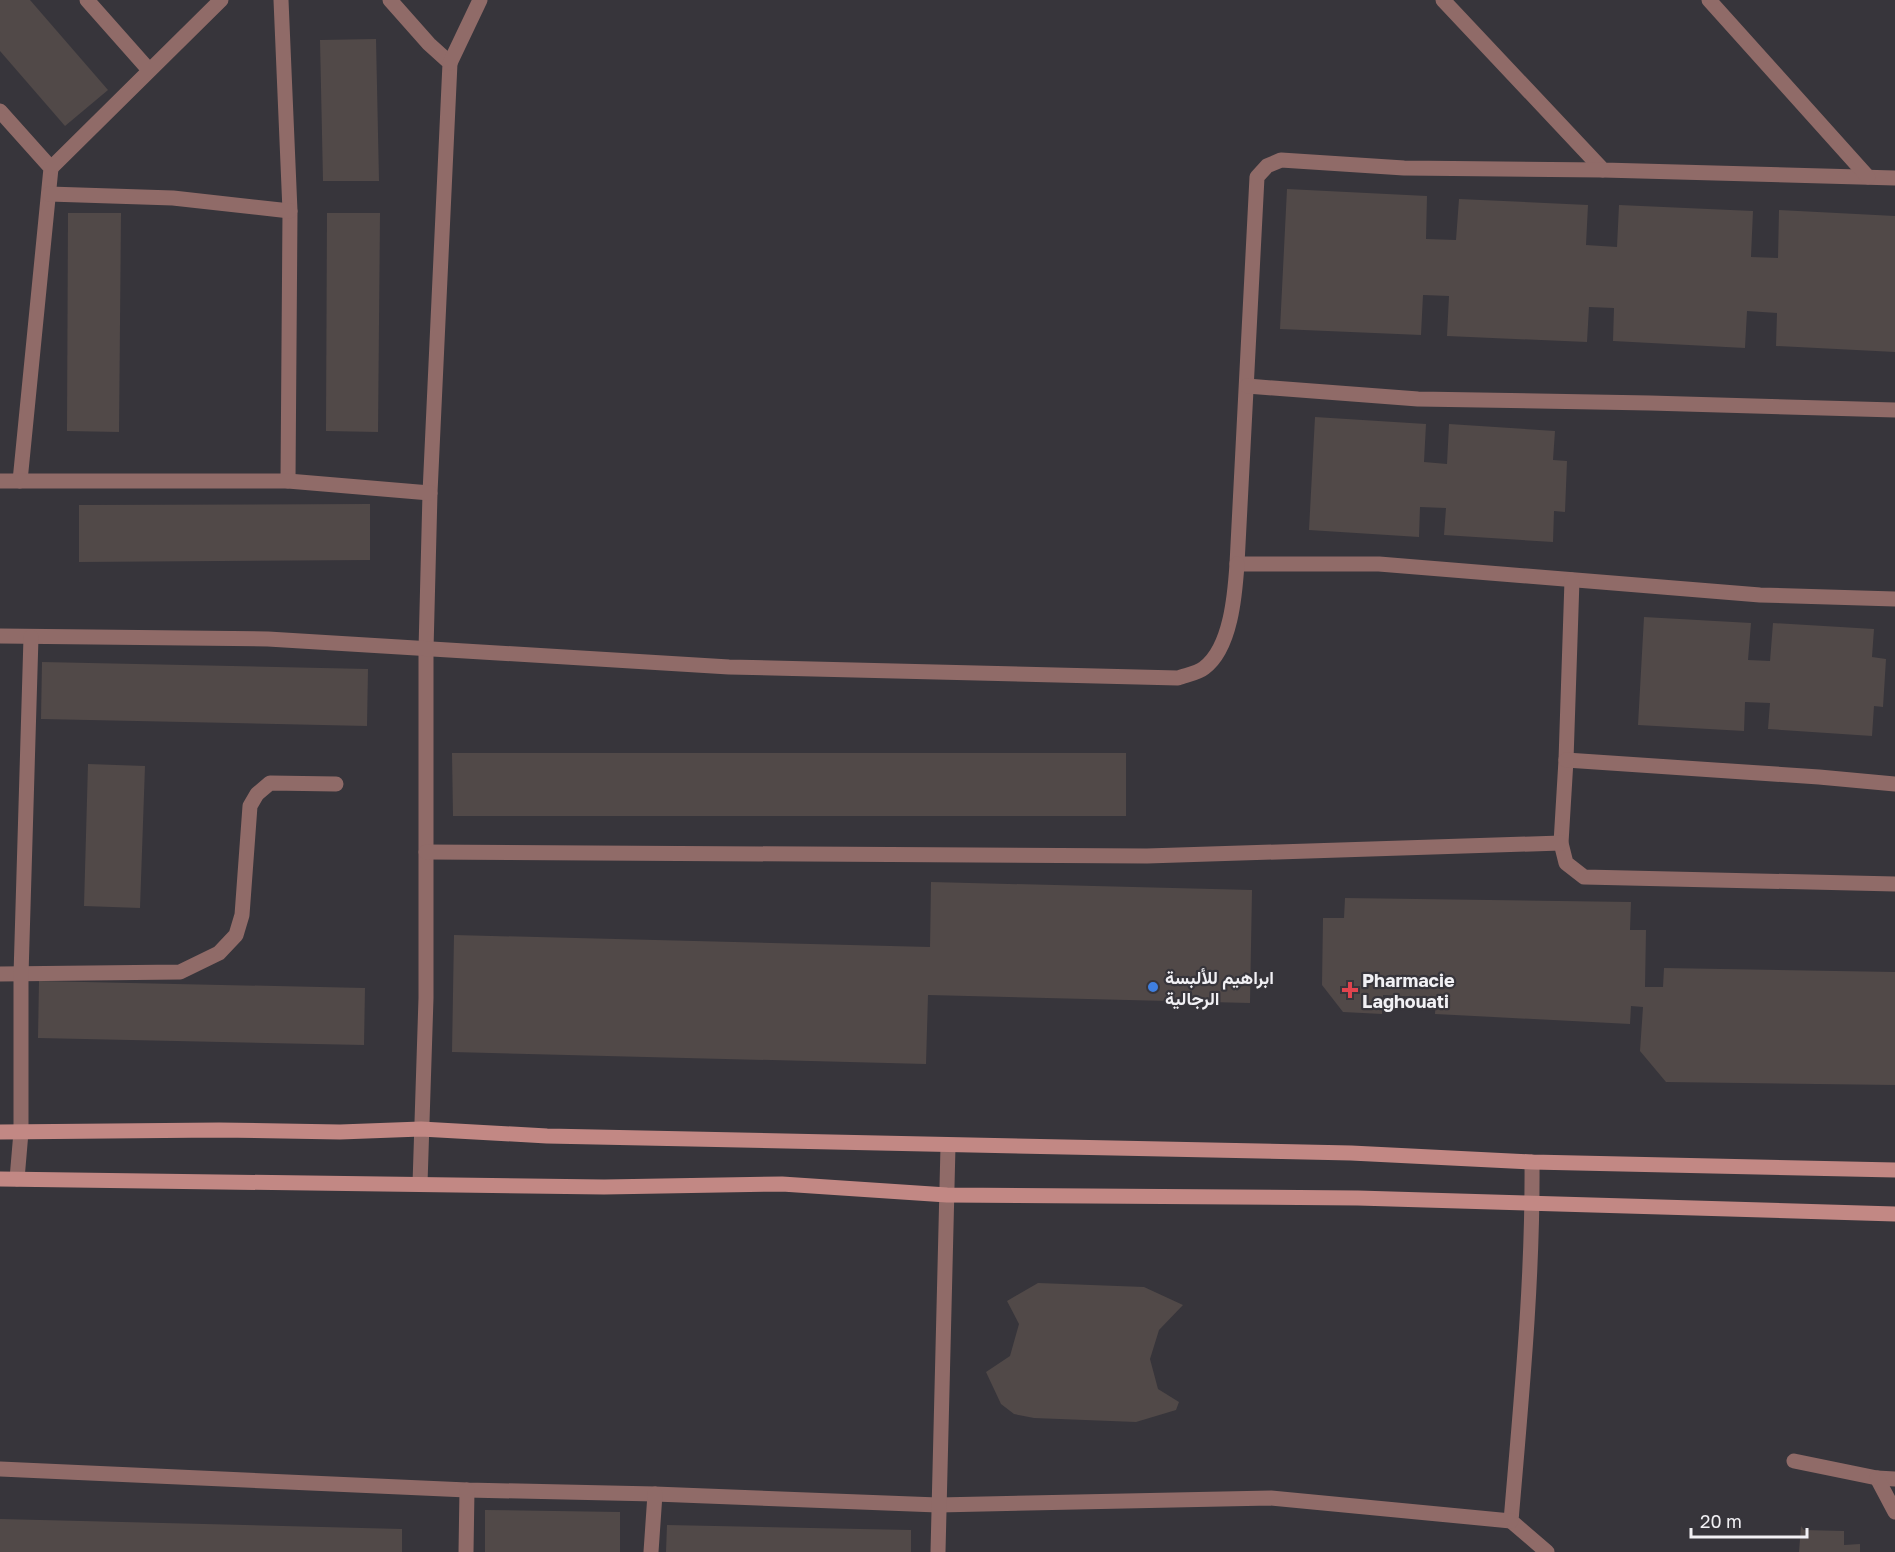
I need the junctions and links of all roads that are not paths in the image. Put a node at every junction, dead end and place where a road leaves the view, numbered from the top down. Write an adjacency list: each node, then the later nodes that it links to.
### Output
1 (87, 0): 9 (street)
2 (220, 0): 9 (street)
3 (281, 0): 16 (street)
4 (390, 0): 8 (street)
5 (480, 0): 8 (street)
6 (1443, 0): 12 (street)
7 (1709, 0): 13 (street)
8 (450, 63): 22 (street)
9 (149, 70): 11 (street)
10 (0, 111): 11 (street)
11 (51, 168): 15 (street)
12 (1603, 170): 13 (street); 17 (street)
13 (1868, 177): 14 (street)
14 (1895, 178)
15 (49, 194): 16 (street); 21 (street)
16 (290, 211): 20 (street)
17 (1247, 386): 18 (street); 23 (street)
18 (1895, 410)
19 (0, 481): 21 (street)
20 (288, 481): 21 (street); 22 (street)
21 (20, 482)
22 (430, 493): 28 (street)
23 (1237, 564): 24 (street); 28 (street)
24 (1572, 580): 25 (street); 29 (street)
25 (1895, 599)
26 (0, 636): 27 (street)
27 (31, 637): 28 (street); 36 (street)
28 (426, 650): 33 (street)
29 (1566, 760): 31 (street); 32 (street)
30 (336, 784): 36 (street)
31 (1895, 784)
32 (1561, 843): 33 (street); 34 (street)
33 (426, 852): 37 (street)
34 (1895, 884)
35 (0, 974): 36 (street)
36 (21, 975): 39 (street)
37 (421, 1129): 39 (main road); 40 (main road); 45 (street)
38 (0, 1132): 39 (main road)
39 (21, 1132): 44 (street)
40 (948, 1146): 41 (main road); 46 (street)
41 (1532, 1162): 42 (main road); 47 (street)
42 (1895, 1170)
43 (0, 1179): 44 (main road)
44 (17, 1179): 45 (main road)
45 (420, 1184): 46 (main road)
46 (947, 1195): 47 (main road); 55 (street)
47 (1533, 1202): 48 (main road); 57 (street)
48 (1895, 1214)
49 (1794, 1461): 51 (street)
50 (0, 1469): 53 (street)
51 (1877, 1478): 52 (street); 56 (street)
52 (1895, 1479)
53 (467, 1490): 54 (street); 58 (street)
54 (655, 1494): 55 (street); 59 (street)
55 (938, 1505): 57 (street); 60 (street)
56 (1895, 1512)
57 (1511, 1521): 61 (street)
58 (466, 1552)
59 (651, 1552)
60 (938, 1552)
61 (1547, 1552)

